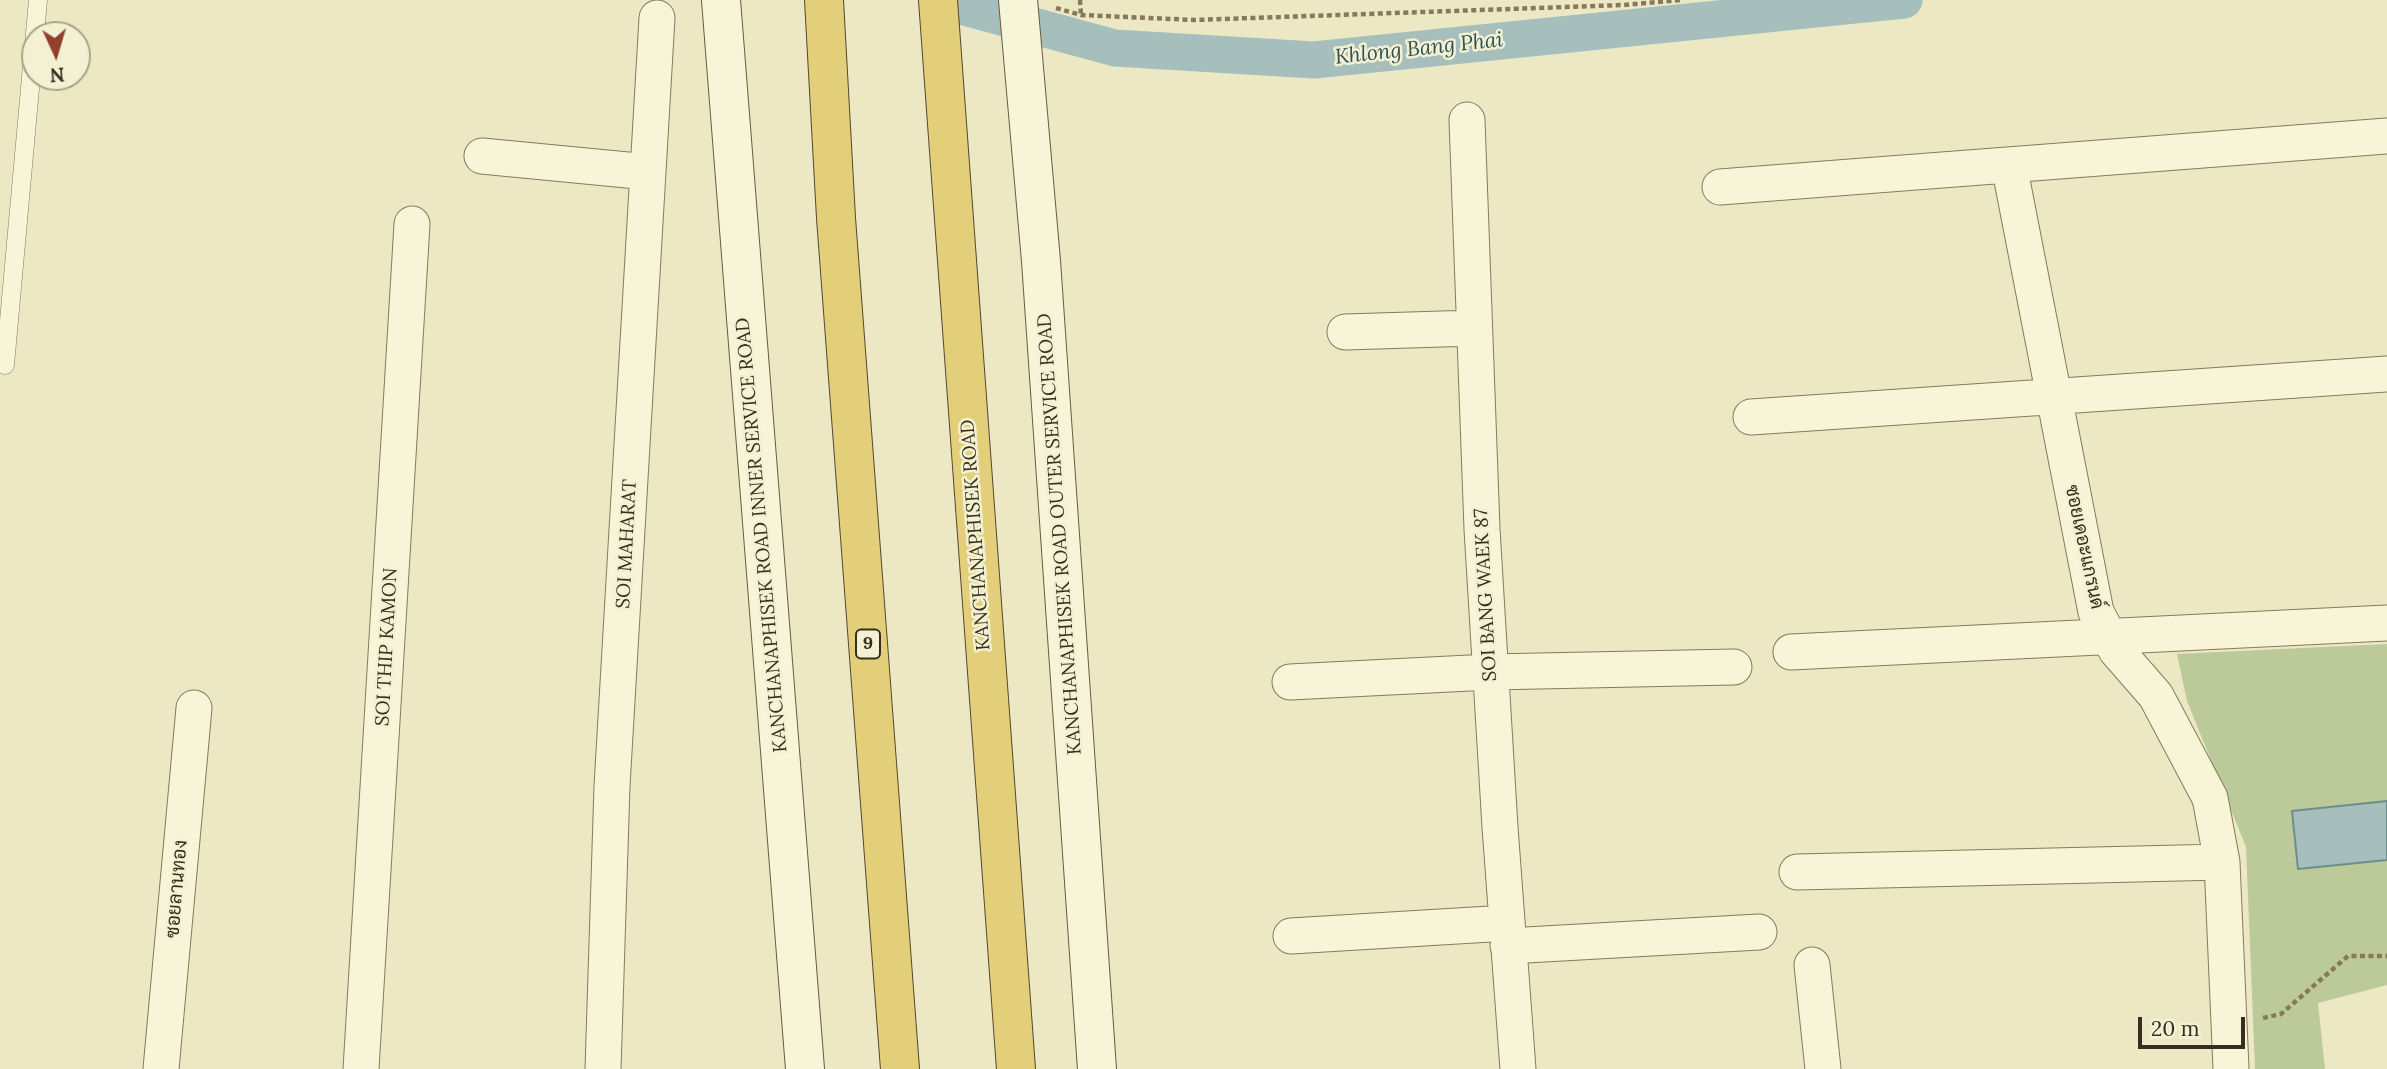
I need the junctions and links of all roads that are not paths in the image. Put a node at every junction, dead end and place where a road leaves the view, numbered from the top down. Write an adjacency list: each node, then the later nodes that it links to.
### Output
1 (38, 0): 16 (lane)
2 (721, 0): 36 (main road, KANCHANAPHISEK ROAD INNER SERVICE ROAD)
3 (824, 0): 37 (highway, 9)
4 (937, 0): 38 (highway, KANCHANAPHISEK ROAD)
5 (1033, 3): 39 (main road, KANCHANAPHISEK ROAD OUTER SERVICE ROAD)
6 (657, 18): 11 (street, SOI MAHARAT)
7 (1467, 120): 14 (street, SOI BANG WAEK 87)
8 (2387, 136): 10 (street)
9 (482, 156): 11 (street)
10 (2009, 165): 12 (street); 18 (street, ซอยเดอะแกรนด์)
11 (648, 172): 35 (street, SOI MAHARAT)
12 (1720, 187)
13 (412, 224): 34 (street, SOI THIP KAMON)
14 (1475, 328): 15 (street); 24 (street, SOI BANG WAEK 87)
15 (1345, 332)
16 (5, 365)
17 (2387, 374): 18 (street)
18 (2054, 397): 19 (street); 21 (street, ซอยเดอะแกรนด์)
19 (1751, 417)
20 (2387, 623): 21 (street)
21 (2108, 636): 22 (street); 27 (street, ซอยเดอะแกรนด์)
22 (1790, 652)
23 (1734, 667): 24 (street)
24 (1490, 672): 25 (street); 30 (street, SOI BANG WAEK 87)
25 (1290, 682)
26 (194, 708): 33 (street, ซอยลานทอง)
27 (2222, 862): 28 (street); 42 (street, ซอยเดอะแกรนด์)
28 (1797, 872)
29 (1759, 932): 30 (street)
30 (1508, 934): 31 (street); 40 (street, SOI BANG WAEK 87)
31 (1291, 936)
32 (1812, 965): 41 (street)
33 (161, 1069)
34 (361, 1069)
35 (603, 1069)
36 (804, 1069)
37 (900, 1069)
38 (1016, 1069)
39 (1097, 1069)
40 (1518, 1069)
41 (1823, 1069)
42 (2231, 1069)

